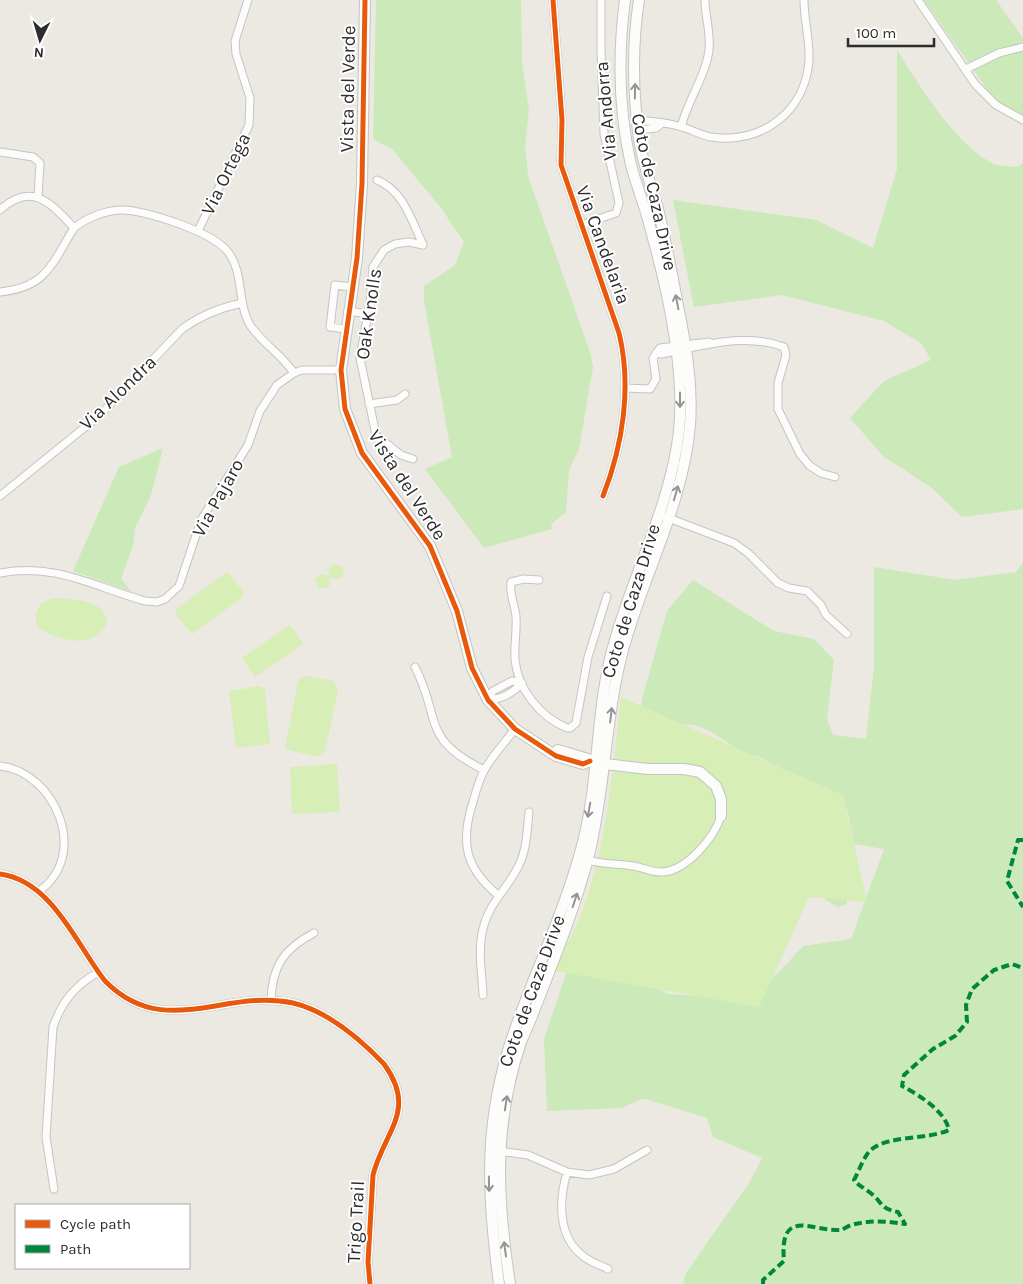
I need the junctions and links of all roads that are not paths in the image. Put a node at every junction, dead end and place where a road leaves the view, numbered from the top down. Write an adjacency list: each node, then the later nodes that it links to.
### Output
1 (248, 0): 21 (street, Via Ortega)
2 (365, 0): 22 (main road, Vista del Verde)
3 (554, 0): 19 (street, Via Candelaria)
4 (601, 0): 19 (street, Via Andorra)
5 (625, 0): 28 (main road, Coto de Caza Drive)
6 (639, 0): 13 (main road, Coto de Caza Drive, one-way to 6)
7 (705, 0): 14 (street)
8 (804, 0): 14 (street)
9 (918, 0): 11 (street)
10 (1023, 47): 11 (street)
11 (966, 69): 12 (street)
12 (1023, 120)
13 (638, 125): 14 (street); 28 (main road, Coto de Caza Drive, one-way to 13)
14 (681, 127)
15 (0, 152): 17 (street)
16 (377, 180): 26 (street, Oak Knolls)
17 (38, 197): 18 (street); 20 (street)
18 (0, 210)
19 (580, 225): 31 (street, Via Candelaria)
20 (74, 228): 21 (street); 23 (street)
21 (198, 231): 24 (street)
22 (352, 288): 25 (main road, Vista del Verde); 27 (street)
23 (0, 292)
24 (242, 303): 30 (street); 36 (street, Via Alondra)
25 (348, 311): 26 (street); 27 (main road, Vista del Verde)
26 (368, 314): 33 (street, Oak Knolls)
27 (346, 329): 29 (main road, Vista del Verde)
28 (681, 347): 31 (street); 35 (street); 38 (main road, Coto de Caza Drive, one-way to 38); 39 (main road, Coto de Caza Drive, one-way to 28)
29 (342, 370): 30 (street, Via Pajaro); 46 (main road, Vista del Verde)
30 (294, 373): 40 (street, Via Pajaro)
31 (625, 388): 37 (street, Via Candelaria)
32 (405, 394): 33 (street)
33 (369, 404): 34 (street, Oak Knolls)
34 (413, 459)
35 (835, 478)
36 (0, 496)
37 (603, 496)
38 (658, 514): 39 (street); 48 (main road, Coto de Caza Drive)
39 (669, 518): 43 (street); 48 (main road, Coto de Caza Drive, one-way to 39)
40 (0, 573)
41 (539, 580): 45 (street)
42 (607, 596): 45 (street)
43 (847, 634)
44 (415, 667): 50 (street)
45 (522, 683): 46 (street)
46 (488, 700): 47 (main road, Vista del Verde)
47 (515, 729): 48 (main road, Vista del Verde); 50 (street)
48 (597, 762): 52 (main road, Vista del Verde); 53 (main road, Coto de Caza Drive); 62 (main road, Coto de Caza Drive, one-way to 62)
49 (0, 766): 55 (street)
50 (484, 770): 56 (street)
51 (529, 812): 56 (street)
52 (721, 816): 53 (street)
53 (588, 860): 62 (main road, Coto de Caza Drive, one-way to 53)
54 (0, 874): 55 (street, Trigo Trail)
55 (39, 891): 58 (street, Trigo Trail)
56 (498, 895): 59 (street)
57 (314, 933): 60 (street)
58 (98, 972): 60 (street, Trigo Trail); 64 (street)
59 (484, 995)
60 (270, 1001): 66 (street, Trigo Trail)
61 (647, 1150): 63 (street)
62 (495, 1151): 63 (street); 67 (main road, Coto de Caza Drive, one-way to 67); 68 (main road, Coto de Caza Drive, one-way to 62)
63 (567, 1172): 65 (street)
64 (54, 1189)
65 (608, 1269)
66 (370, 1284)
67 (499, 1284)
68 (510, 1284)

